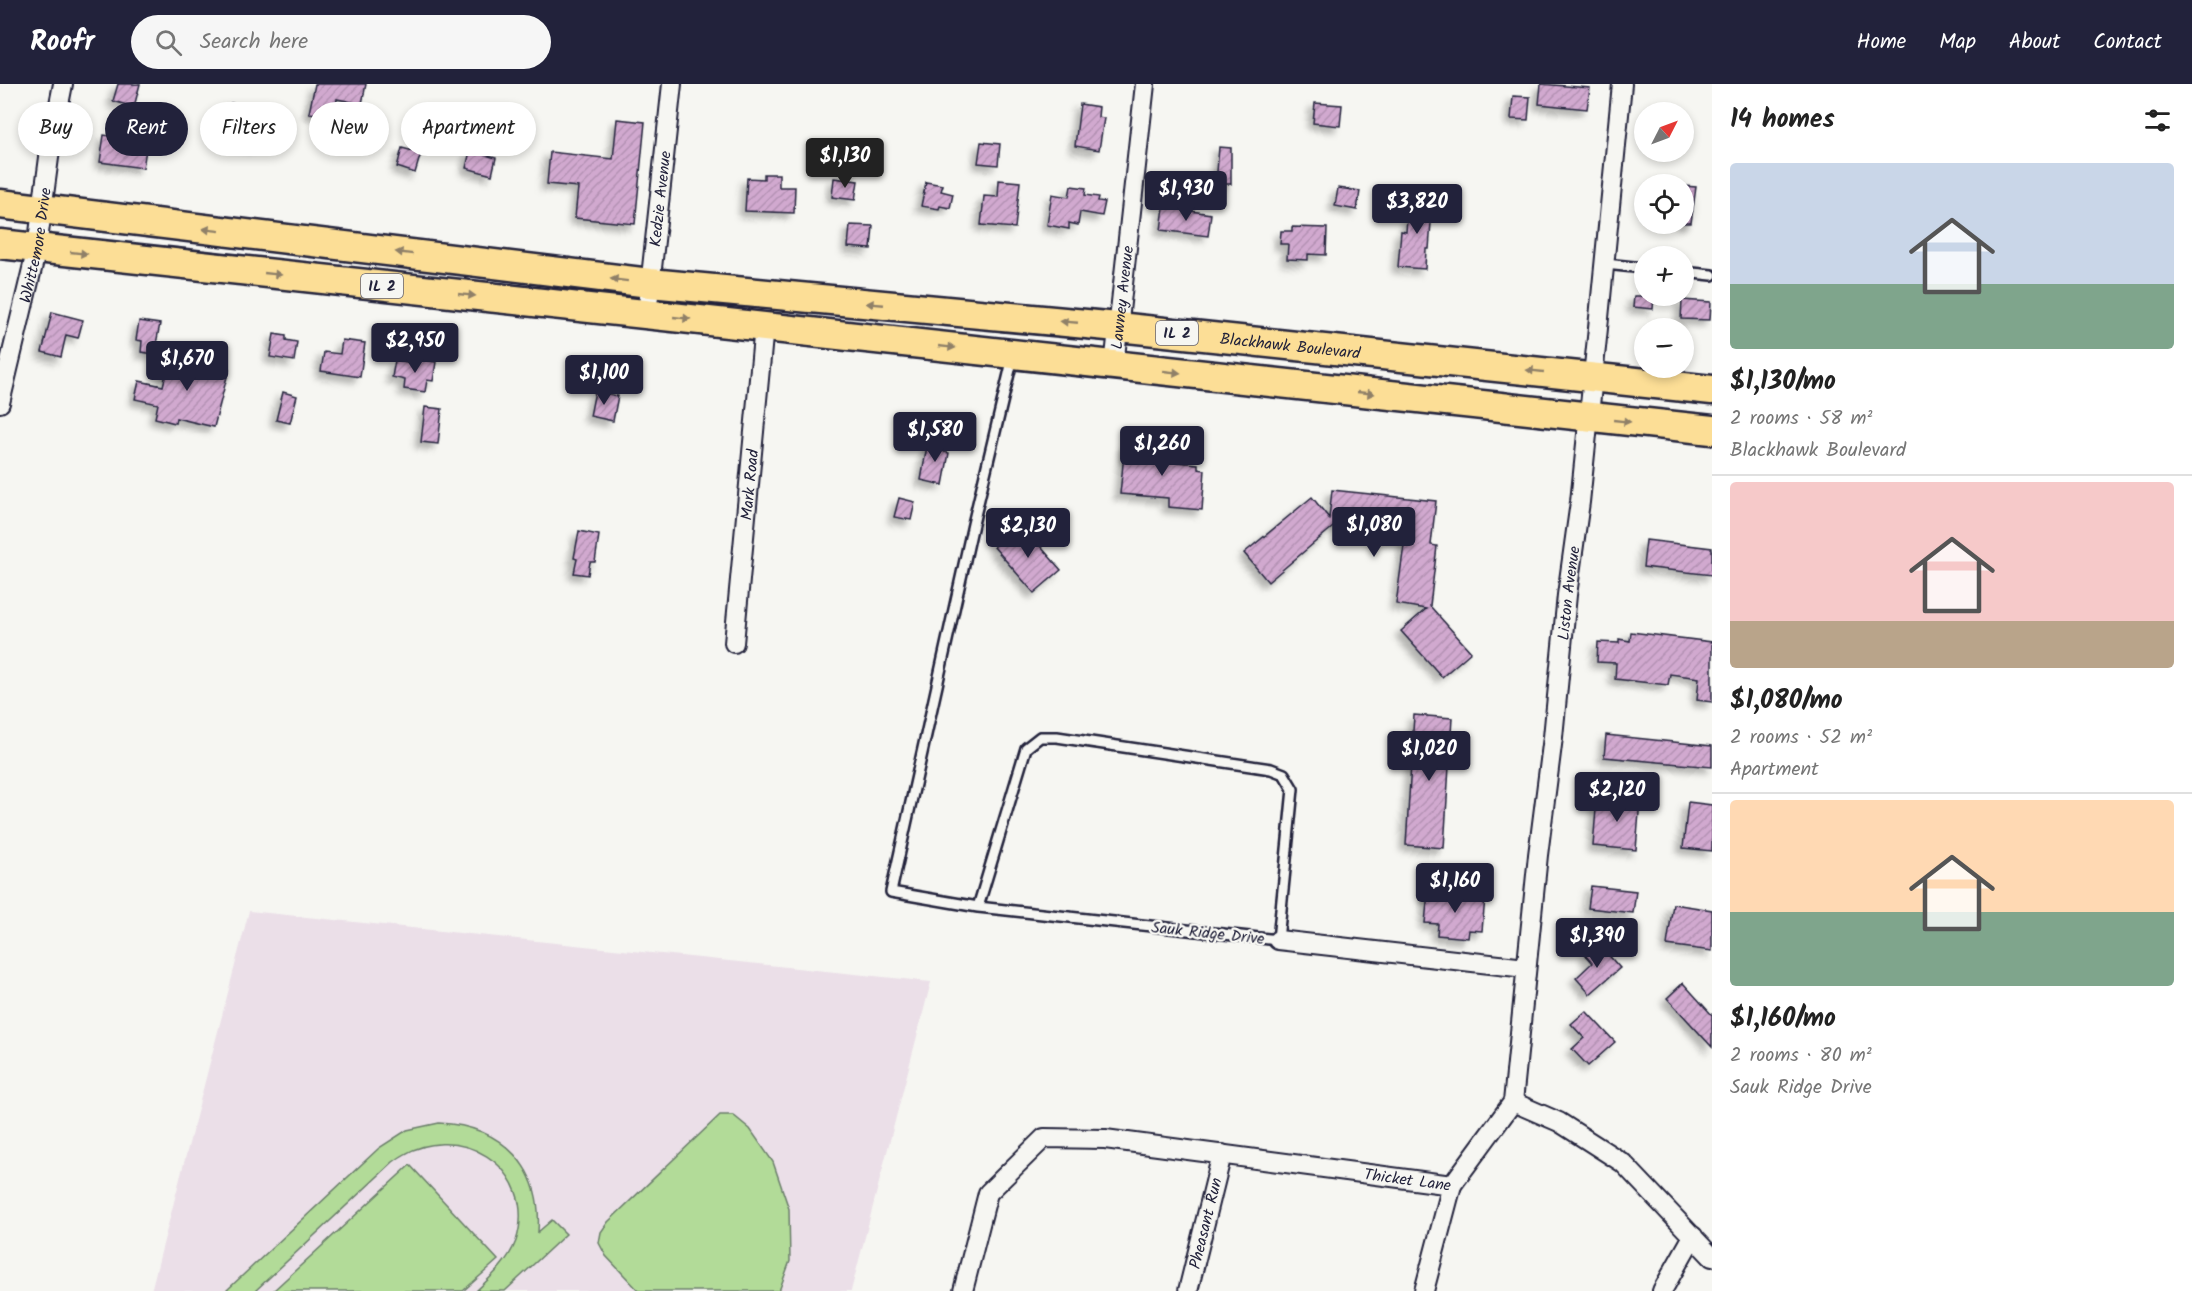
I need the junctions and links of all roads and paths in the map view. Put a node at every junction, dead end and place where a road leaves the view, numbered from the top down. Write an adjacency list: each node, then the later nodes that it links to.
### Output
1 (63, 84): 6 (street, Whittemore Drive)
2 (672, 84): 13 (street, Kedzie Avenue)
3 (1145, 84): 16 (street, Lawney Avenue)
4 (1622, 84): 9 (street, Liston Avenue)
5 (0, 204): 6 (main road, IL 2)
6 (42, 209): 8 (street, Whittemore Drive); 13 (main road, IL 2, one-way to 6)
7 (0, 244): 8 (main road, IL 2)
8 (37, 249): 14 (main road, IL 2, one-way to 14); 21 (street, Whittemore Drive)
9 (1605, 264): 10 (lane); 19 (street, Liston Avenue)
10 (1634, 267)
11 (1694, 273): 12 (lane)
12 (1712, 275)
13 (650, 283): 14 (street, Kedzie Avenue); 16 (main road, Blackhawk Boulevard / IL 2, one-way to 13)
14 (647, 314): 15 (main road, IL 2, one-way to 15)
15 (764, 326): 17 (main road, IL 2, one-way to 17); 24 (street, Mark Road)
16 (1118, 327): 18 (street, Lawney Avenue); 19 (main road, Blackhawk Boulevard / IL 2, one-way to 16)
17 (1014, 355): 18 (main road, IL 2); 25 (lane, Sauk Ridge Drive)
18 (1114, 366): 22 (main road, IL 2, one-way to 22)
19 (1593, 377): 20 (main road, Blackhawk Boulevard / IL 2); 22 (street, Liston Avenue)
20 (1712, 390)
21 (0, 403)
22 (1588, 417): 23 (main road, IL 2, one-way to 23); 27 (street, Liston Avenue)
23 (1712, 430)
24 (734, 643)
25 (978, 907): 26 (lane, Sauk Ridge Drive); 26 (lane)
26 (1278, 940): 27 (street, Sauk Ridge Drive)
27 (1526, 968): 28 (street, Liston Avenue)
28 (1513, 1102): 30 (street, Thicket Lane); 31 (street)
29 (1222, 1154): 30 (street, Thicket Lane); 33 (street, Thicket Lane); 34 (street, Pheasant Run)
30 (1452, 1185): 35 (street)
31 (1693, 1236): 32 (street); 36 (street)
32 (1712, 1257)
33 (963, 1291)
34 (1188, 1291)
35 (1424, 1291)
36 (1662, 1291)

